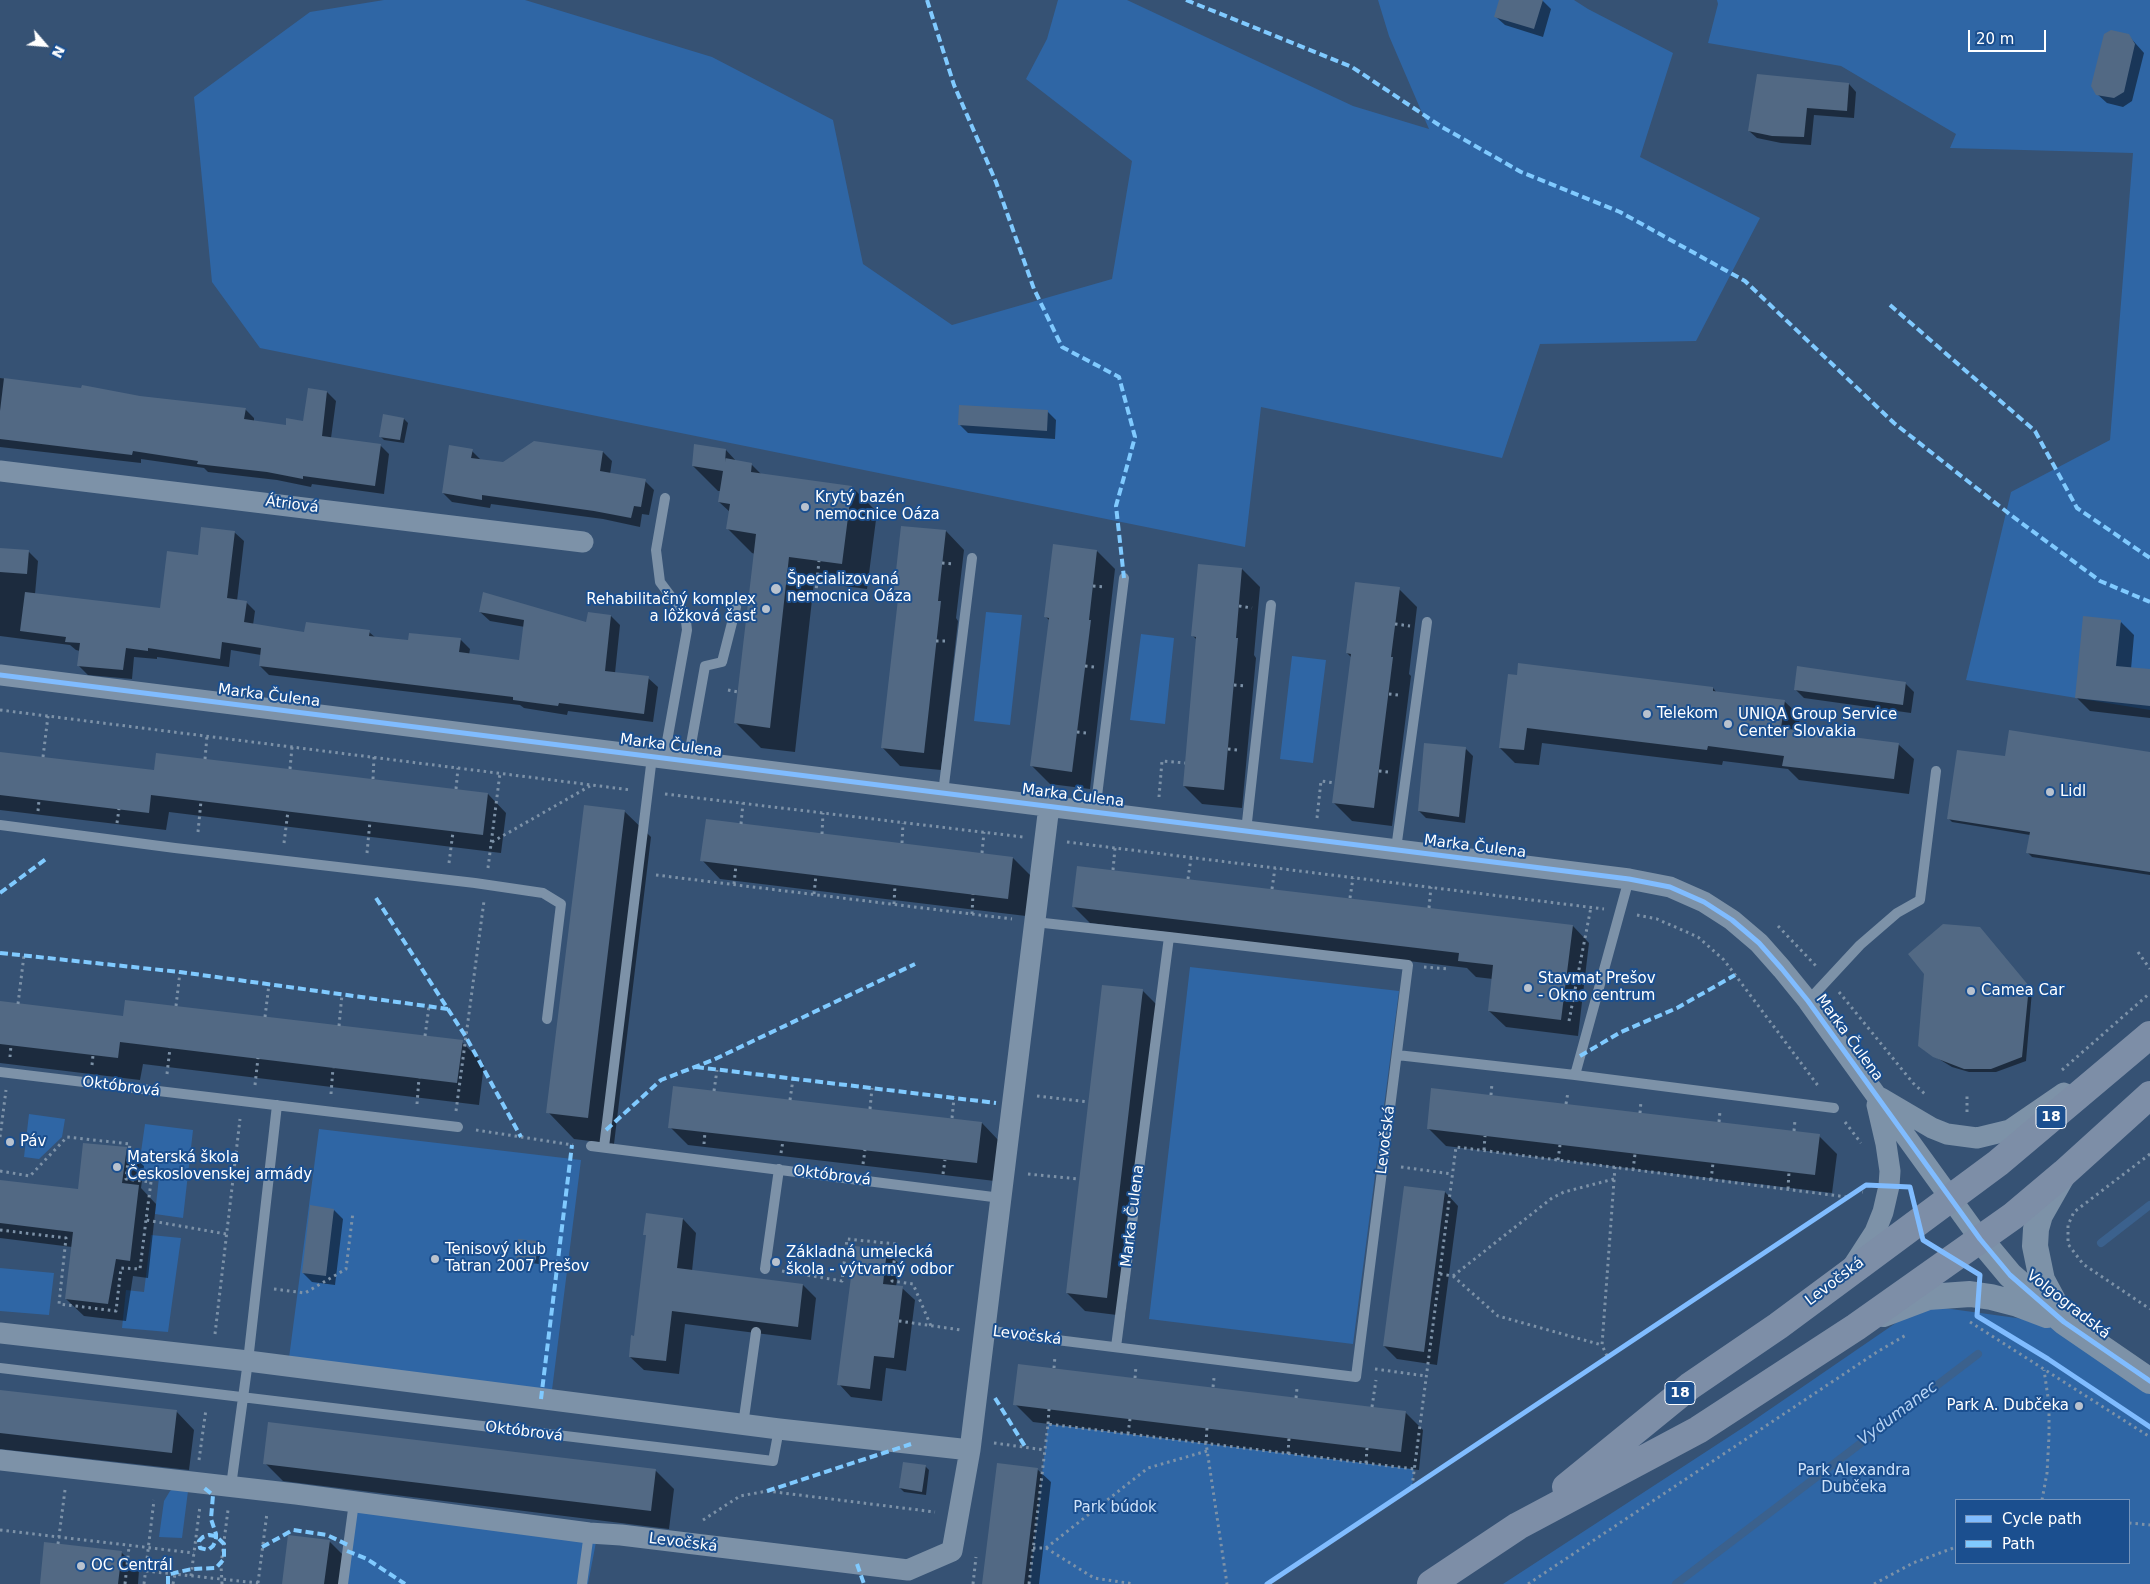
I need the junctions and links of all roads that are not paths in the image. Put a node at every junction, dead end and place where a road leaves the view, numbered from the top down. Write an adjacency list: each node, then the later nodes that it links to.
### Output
1 (0, 471): 3 (street, Átriová)
2 (665, 498): 10 (lane, Marka Čulena)
3 (584, 542)
4 (972, 558): 13 (lane)
5 (1124, 578): 15 (lane, Marka Čulena)
6 (1271, 605): 17 (lane)
7 (736, 606): 11 (lane, Marka Čulena)
8 (1427, 622): 18 (lane)
9 (0, 675): 10 (street, Marka Čulena)
10 (658, 757): 11 (street, Marka Čulena); 34 (lane, Marka Čulena)
11 (688, 761): 13 (street, Marka Čulena)
12 (1936, 771): 22 (lane)
13 (943, 793): 14 (street, Marka Čulena)
14 (1049, 806): 15 (street, Marka Čulena); 20 (street, Marka Čulena)
15 (1096, 812): 17 (street, Marka Čulena)
16 (0, 825): 23 (lane)
17 (1246, 831): 18 (street, Marka Čulena)
18 (1396, 850): 19 (street, Marka Čulena)
19 (1629, 878): 22 (street, Marka Čulena); 27 (lane)
20 (1035, 922): 21 (lane); 38 (street, Marka Čulena)
21 (1169, 937): 25 (lane, Levočská); 47 (lane, Marka Čulena)
22 (1808, 1001): 28 (street, Marka Čulena)
23 (548, 1019)
24 (2150, 1035): 28 (street); 37 (main road, Levočská / 18)
25 (1397, 1055): 27 (lane); 47 (lane, Levočská)
26 (4, 1072): 30 (lane, Októbrová)
27 (1575, 1075): 31 (lane)
28 (1874, 1095): 37 (street, Marka Čulena); 41 (street)
29 (2150, 1095): 36 (main road, Levočská / 18)
30 (277, 1105): 32 (lane, Októbrová); 48 (lane)
31 (1834, 1108)
32 (456, 1126)
33 (591, 1146): 34 (lane, Októbrová)
34 (604, 1147): 35 (lane, Októbrová)
35 (779, 1169): 38 (lane, Októbrová); 40 (lane)
36 (2064, 1173): 39 (main road, Levočská / 18); 42 (street, Volgogradská)
37 (1951, 1197): 39 (street, Marka Čulena); 41 (main road, Levočská / 18)
38 (1001, 1198): 44 (street, Marka Čulena)
39 (1980, 1239): 42 (street, Volgogradská); 43 (main road, Levočská / 18)
40 (765, 1269)
41 (1850, 1271): 58 (main road, Levočská / 18)
42 (2064, 1322): 43 (street, Volgogradská); 50 (street, Volgogradská)
43 (1856, 1327): 58 (main road, Levočská / 18)
44 (977, 1331): 47 (lane, Levočská); 54 (street, Levočská)
45 (756, 1332): 52 (lane)
46 (0, 1334): 48 (street)
47 (1116, 1347)
48 (248, 1362): 51 (lane); 52 (street)
49 (0, 1368): 51 (lane, Októbrová)
50 (2150, 1381)
51 (243, 1399): 53 (lane, Októbrová); 56 (lane)
52 (743, 1425): 53 (street)
53 (778, 1429): 54 (street)
54 (970, 1445): 59 (street, Levočská)
55 (0, 1460): 56 (street)
56 (231, 1486): 57 (street, Levočská)
57 (354, 1502): 59 (street, Levočská); 60 (lane)
58 (1518, 1526): 62 (main road, Levočská / 18)
59 (589, 1533): 61 (lane)
60 (343, 1584)
61 (582, 1584)
62 (1430, 1584)

